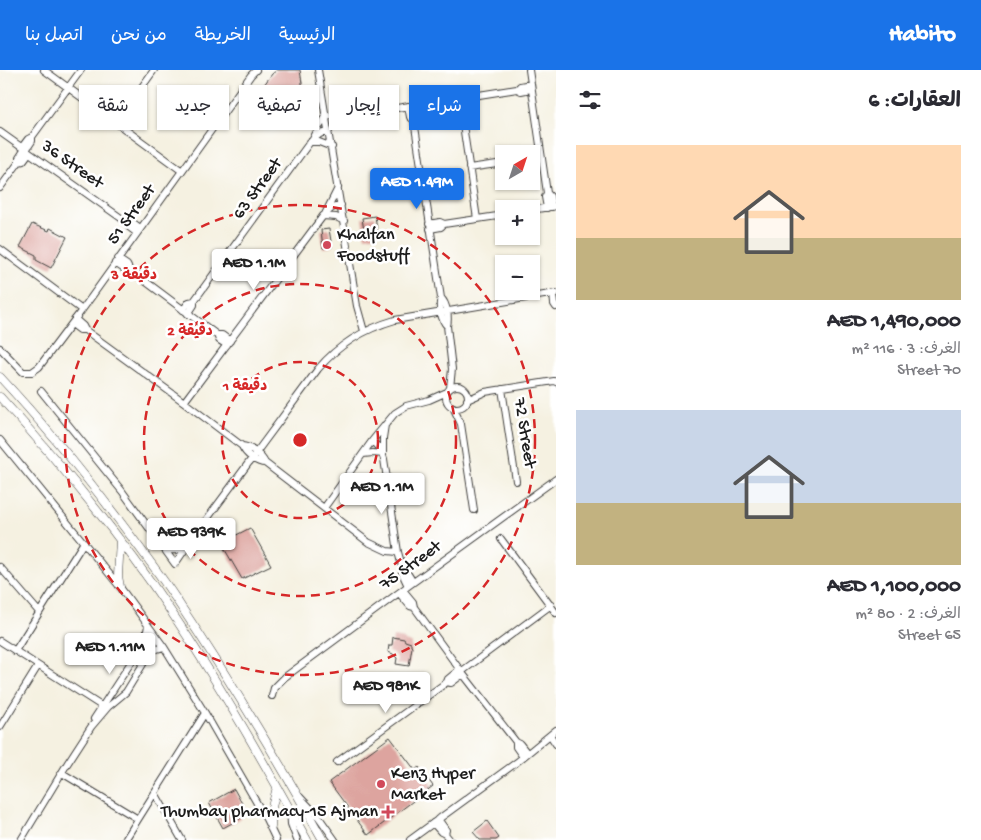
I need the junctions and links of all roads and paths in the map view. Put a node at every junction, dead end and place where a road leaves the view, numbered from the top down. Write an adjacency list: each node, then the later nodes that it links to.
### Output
1 (44, 70): 9 (street)
2 (81, 70): 9 (street)
3 (154, 70): 7 (street)
4 (256, 70): 25 (street, 51 Street)
5 (528, 70): 8 (street)
6 (319, 71): 13 (street)
7 (143, 85)
8 (531, 87): 10 (street); 22 (street)
9 (68, 88): 11 (street); 21 (street)
10 (480, 95)
11 (79, 96)
12 (409, 106): 13 (street)
13 (327, 120): 17 (street); 19 (street, 63 Street)
14 (126, 130): 25 (street)
15 (415, 130): 34 (street)
16 (464, 130): 24 (street)
17 (329, 131): 19 (street, 63 Street); 20 (street)
18 (0, 132): 21 (street, 36 Street)
19 (312, 141): 20 (street); 41 (street, 63 Street)
20 (332, 147): 27 (street)
21 (25, 150): 26 (street); 35 (street, 36 Street)
22 (541, 158): 29 (street)
23 (495, 164): 24 (street)
24 (469, 168): 32 (street)
25 (182, 171): 35 (street, 51 Street)
26 (0, 188)
27 (338, 188): 28 (street); 30 (street)
28 (341, 205): 30 (street); 33 (street)
29 (552, 207)
30 (324, 215): 33 (street); 45 (street)
31 (495, 216): 32 (street)
32 (477, 219): 34 (street)
33 (344, 221): 44 (street)
34 (430, 227): 42 (street)
35 (139, 231): 37 (street, 51 Street)
36 (0, 249): 40 (street)
37 (117, 261): 40 (street, 51 Street); 41 (street)
38 (554, 294): 39 (street); 42 (street)
39 (556, 307)
40 (82, 310): 43 (street, 51 Street)
41 (186, 312): 45 (street)
42 (444, 312): 44 (street); 47 (street)
43 (73, 321): 46 (street, 51 Street); 57 (street)
44 (364, 331): 66 (street)
45 (228, 343): 57 (street)
46 (0, 348)
47 (452, 369): 50 (street); 52 (street)
48 (0, 376): 101 (main road)
49 (555, 380): 51 (street)
50 (463, 388): 52 (street); 54 (street); 58 (street)
51 (502, 389): 54 (street); 68 (street, 72 Street)
52 (448, 390): 56 (street); 59 (street)
53 (41, 391): 75 (street)
54 (485, 392): 58 (street)
55 (0, 397): 72 (main road)
56 (430, 400): 59 (street); 60 (street)
57 (184, 402): 66 (street)
58 (466, 402): 59 (street); 61 (street)
59 (451, 405): 61 (street)
60 (386, 423): 63 (street); 65 (street)
61 (461, 424): 70 (street)
62 (0, 440): 73 (street)
63 (372, 441): 64 (street); 65 (street)
64 (363, 454): 65 (street); 69 (street)
65 (383, 454): 76 (street)
66 (254, 455): 69 (street); 74 (street)
67 (556, 479): 79 (street, 75 Street)
68 (516, 480)
69 (324, 508): 76 (street)
70 (474, 510)
71 (501, 539): 80 (street)
72 (120, 540): 78 (main road); 99 (main road)
73 (84, 542): 78 (street); 81 (street)
74 (190, 542): 75 (street); 75 (street)
75 (165, 549)
76 (398, 549): 79 (street)
77 (0, 567): 81 (street)
78 (120, 587): 83 (street)
79 (406, 588): 88 (street); 89 (street, 75 Street)
80 (551, 605): 82 (street); 88 (street)
81 (39, 612): 86 (street)
82 (556, 612)
83 (148, 625): 85 (street); 90 (street)
84 (0, 641): 86 (street)
85 (164, 647): 90 (street); 91 (street)
86 (15, 651): 87 (street)
87 (38, 666): 90 (street); 92 (street)
88 (462, 672): 96 (street); 97 (street)
89 (272, 696)
90 (104, 708): 98 (street)
91 (205, 713): 100 (street); 105 (street)
92 (0, 727)
93 (556, 730): 94 (street)
94 (550, 735): 95 (street); 96 (street)
95 (556, 744)
96 (525, 755): 104 (street)
97 (337, 762)
98 (62, 773): 103 (street); 107 (street)
99 (277, 788): 102 (main road); 105 (main road)
100 (155, 793): 103 (street); 109 (street)
101 (297, 794): 113 (main road); 114 (street)
102 (290, 808): 111 (street); 112 (main road)
103 (138, 819): 108 (street)
104 (436, 821): 106 (street); 115 (street)
105 (270, 827): 110 (street)
106 (447, 837)
107 (21, 840)
108 (125, 840)
109 (182, 840)
110 (276, 840)
111 (297, 840)
112 (307, 840)
113 (323, 840)
114 (335, 840)
115 (410, 840)

